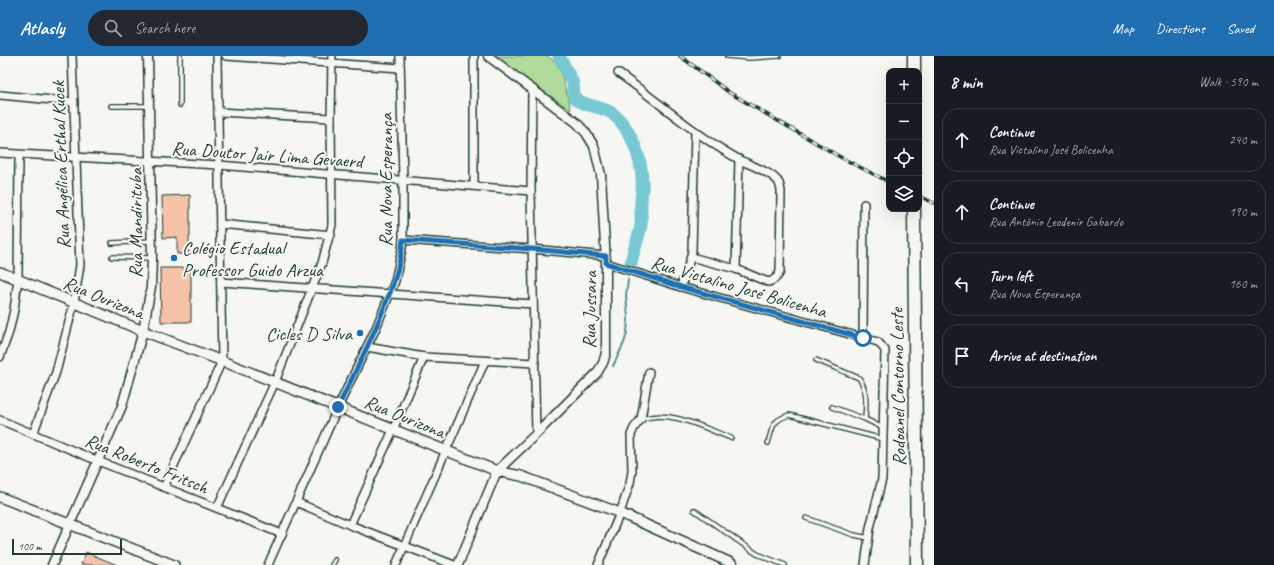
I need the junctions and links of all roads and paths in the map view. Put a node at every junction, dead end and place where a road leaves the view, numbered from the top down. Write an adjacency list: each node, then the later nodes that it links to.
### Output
1 (72, 56): 18 (street, Rua Angélica Erthal Kucek)
2 (148, 56): 21 (street, Rua Mandirituba)
3 (180, 56): 19 (lane)
4 (217, 56): 22 (street)
5 (226, 56): 12 (street)
6 (400, 56): 13 (street, Rua Nova Esperança)
7 (474, 56): 33 (street)
8 (488, 56): 16 (street, Rua Jussara)
9 (727, 56): 10 (lane)
10 (779, 56)
11 (914, 56): 14 (highway)
12 (332, 60): 13 (street); 23 (street)
13 (400, 68): 32 (street, Rua Nova Esperança)
14 (914, 68)
15 (618, 73): 24 (street)
16 (532, 90): 34 (street); 46 (street, Rua Jussara)
17 (0, 95): 18 (street)
18 (74, 102): 27 (street, Rua Angélica Erthal Kucek)
19 (180, 105)
20 (112, 106): 21 (lane)
21 (148, 106): 29 (street, Rua Mandirituba)
22 (218, 112): 23 (street); 30 (street)
23 (332, 118): 31 (street)
24 (695, 131): 28 (street); 44 (street)
25 (0, 153): 26 (street, Rua Doutor Jair Lima Gevaerd)
26 (19, 155): 27 (street, Rua Doutor Jair Lima Gevaerd); 49 (street)
27 (75, 158): 29 (street, Rua Doutor Jair Lima Gevaerd); 54 (street, Rua Angélica Erthal Kucek)
28 (739, 159): 47 (street); 47 (street)
29 (151, 161): 30 (street, Rua Doutor Jair Lima Gevaerd); 40 (street, Rua Mandirituba)
30 (219, 165): 31 (street, Rua Doutor Jair Lima Gevaerd); 37 (street)
31 (332, 175): 32 (street, Rua Doutor Jair Lima Gevaerd); 38 (street)
32 (403, 180): 33 (street, Rua Doutor Jair Lima Gevaerd); 39 (street, Rua Nova Esperança)
33 (474, 186): 34 (street, Rua Doutor Jair Lima Gevaerd)
34 (530, 190): 42 (street)
35 (864, 204): 57 (street)
36 (914, 212): 106 (highway, Rodoanel Contorno Leste)
37 (220, 224): 38 (street); 50 (street)
38 (331, 235): 52 (street)
39 (403, 240): 42 (street, Rua Victalino José Bolicenha); 53 (street, Rua Nova Esperança)
40 (152, 241): 41 (lane); 45 (street, Rua Mandirituba)
41 (112, 243)
42 (532, 249): 46 (street, Rua Victalino José Bolicenha); 55 (street)
43 (112, 257): 45 (lane)
44 (691, 257): 47 (street); 51 (street)
45 (152, 258): 56 (street, Rua Mandirituba)
46 (606, 260): 51 (street, Rua Victalino José Bolicenha); 75 (street, Rua Jussara)
47 (736, 269)
48 (0, 272): 49 (main road, Rua Ourizona)
49 (18, 279): 54 (main road, Rua Ourizona); 59 (street)
50 (221, 282): 52 (street); 62 (street)
51 (681, 287): 57 (street, Rua Victalino José Bolicenha)
52 (312, 289): 53 (street); 66 (street)
53 (390, 294): 55 (street); 58 (street, Rua Nova Esperança)
54 (74, 303): 56 (main road, Rua Ourizona); 74 (street, Rua Angélica Erthal Kucek)
55 (533, 304): 64 (street)
56 (143, 331): 62 (main road, Rua Ourizona); 80 (street, Rua Mandirituba)
57 (863, 338): 72 (street, Rua Victalino José Bolicenha)
58 (367, 347): 60 (street); 67 (street, Rua Nova Esperança)
59 (0, 357)
60 (424, 357): 63 (street); 73 (street)
61 (816, 360): 71 (lane)
62 (222, 361): 66 (main road, Rua Ourizona); 82 (street)
63 (485, 361): 64 (street); 79 (street)
64 (535, 363): 75 (street)
65 (649, 372): 70 (street)
66 (275, 382): 67 (main road, Rua Ourizona); 85 (street)
67 (338, 407): 73 (main road, Rua Ourizona); 84 (street, Rua Nova Esperança)
68 (832, 407): 71 (lane)
69 (0, 420): 74 (street, Rua Roberto Fritsch)
70 (641, 420): 76 (lane); 87 (street)
71 (865, 420): 72 (lane)
72 (883, 428): 77 (street, Rua Victalino José Bolicenha)
73 (393, 430): 79 (main road, Rua Ourizona); 90 (street)
74 (33, 434): 80 (street, Rua Roberto Fritsch)
75 (536, 434): 81 (street, Rua Jussara)
76 (731, 438)
77 (883, 439): 78 (lane); 92 (street, Rua Victalino José Bolicenha)
78 (768, 443)
79 (446, 451): 81 (main road, Rua Ourizona); 93 (street)
80 (98, 461): 82 (street, Rua Roberto Fritsch); 89 (street, Rua Mandirituba)
81 (497, 471): 87 (main road, Rua Ourizona); 102 (street, Rua Jussara)
82 (164, 487): 85 (street, Rua Roberto Fritsch)
83 (0, 498): 89 (main road)
84 (296, 502): 90 (street); 91 (street, Rua Nova Esperança)
85 (217, 508): 91 (street, Rua Roberto Fritsch)
86 (694, 510): 104 (lane)
87 (620, 513): 95 (main road, Rua Ourizona); 103 (street)
88 (806, 518): 92 (lane)
89 (70, 525): 96 (street, Rua Mandirituba); 97 (main road)
90 (350, 525): 93 (street)
91 (282, 534): 98 (street, Rua Nova Esperança)
92 (869, 538): 105 (street, Rua Victalino José Bolicenha)
93 (405, 546): 100 (street); 101 (street)
94 (335, 560): 99 (lane)
95 (732, 564)
96 (52, 565)
97 (174, 565)
98 (268, 565)
99 (332, 565)
100 (396, 565)
101 (454, 565)
102 (458, 565)
103 (598, 565)
104 (785, 565)
105 (865, 565)
106 (918, 565)

